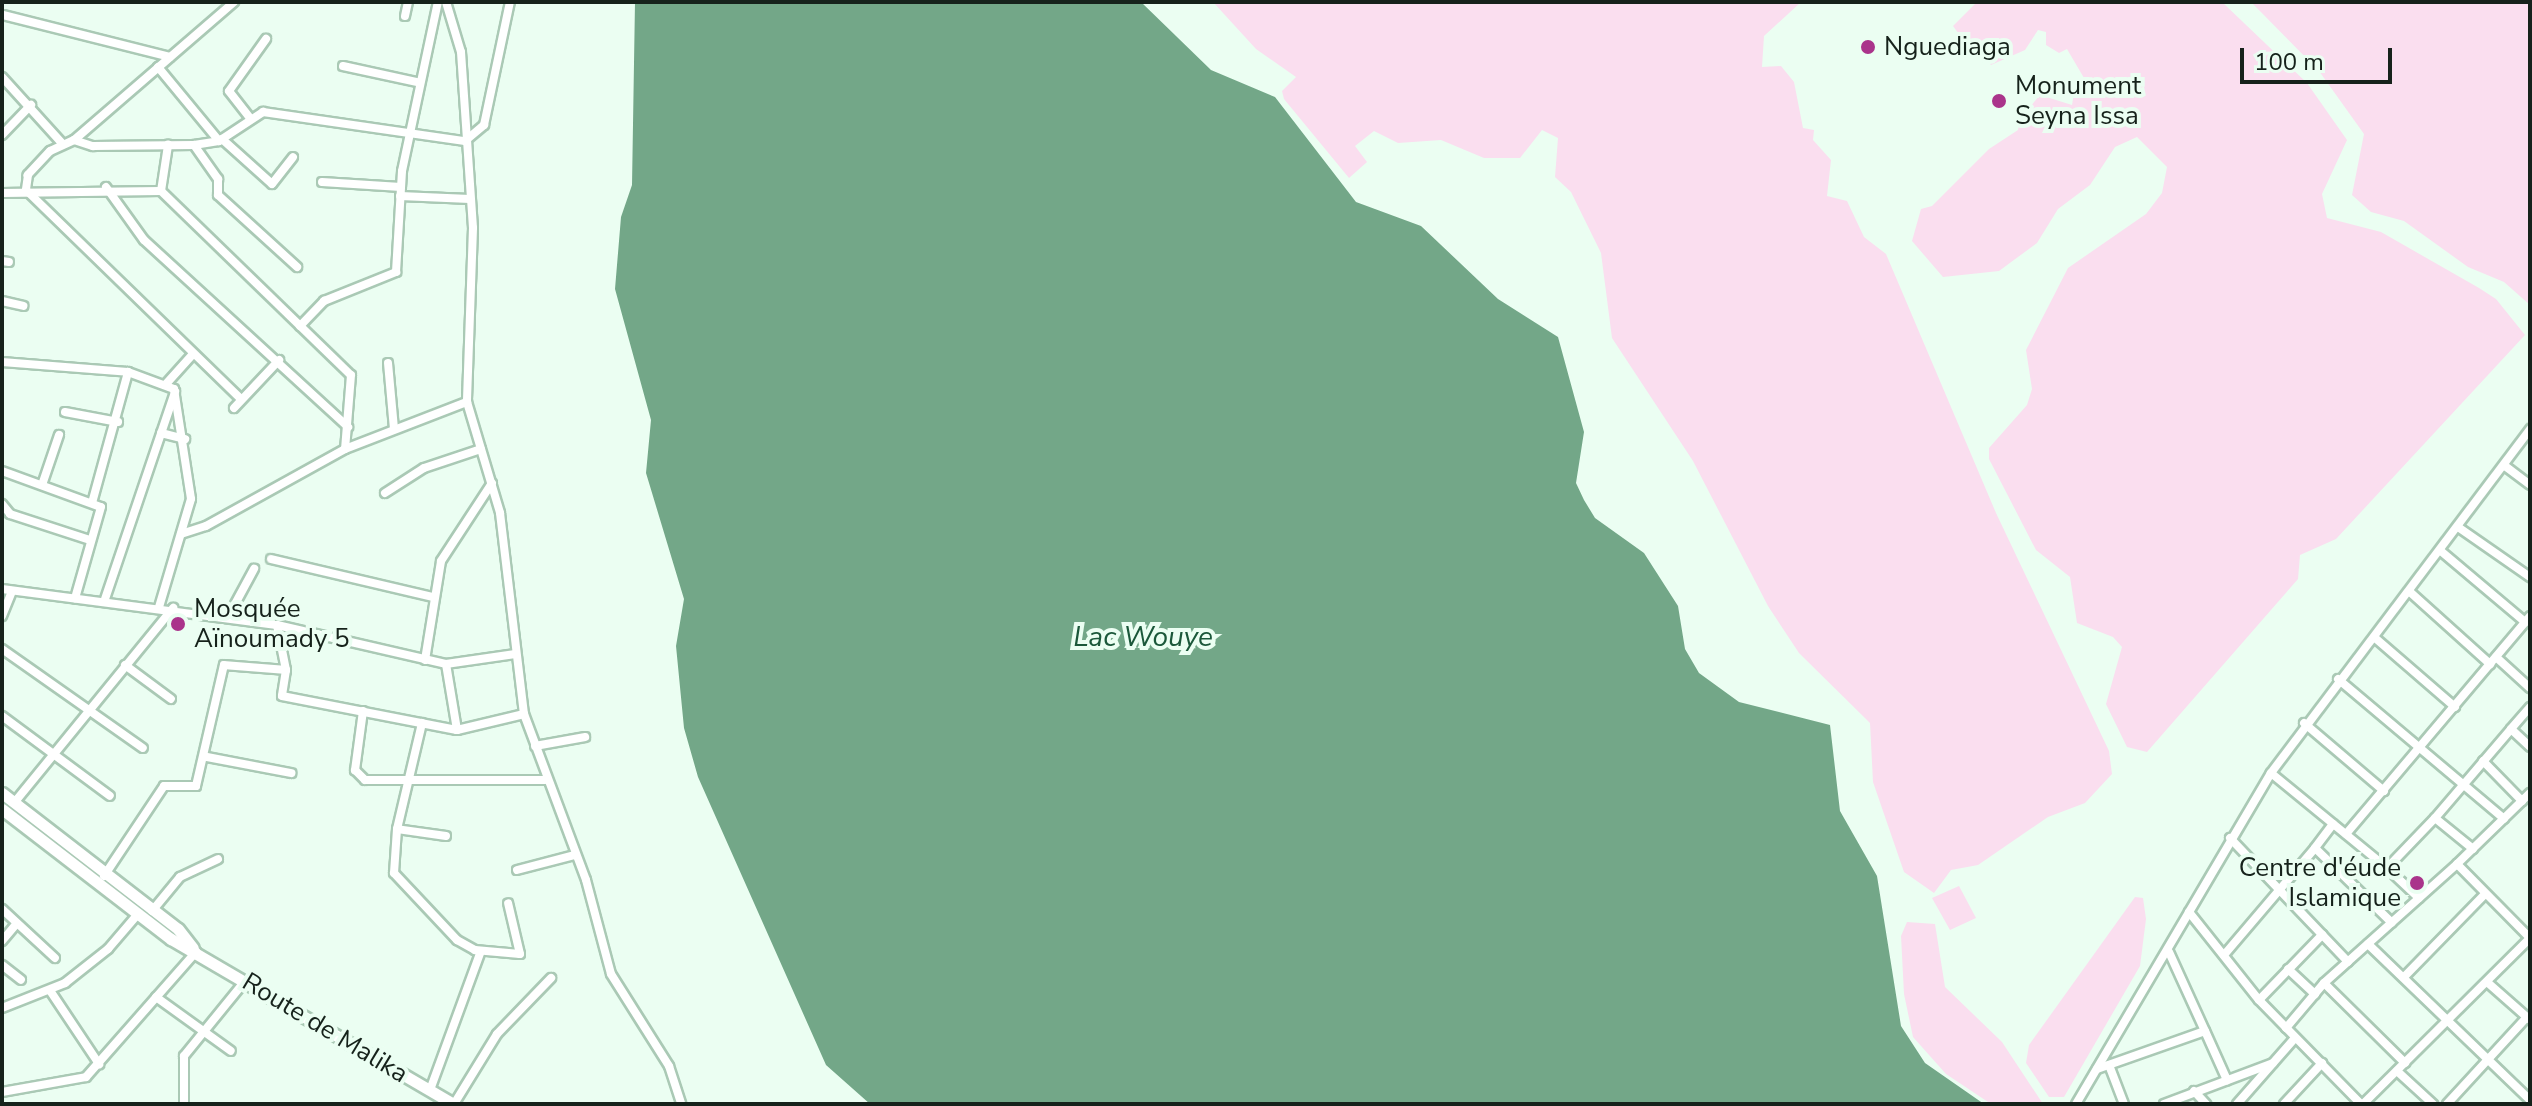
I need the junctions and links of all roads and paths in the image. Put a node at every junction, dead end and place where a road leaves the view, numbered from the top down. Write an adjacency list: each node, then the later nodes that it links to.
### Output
1 (5, 2): 7 (street)
2 (234, 2): 10 (street)
3 (408, 2): 8 (street)
4 (438, 2): 14 (street)
5 (446, 2): 21 (street)
6 (510, 2): 21 (street)
7 (2, 16): 10 (street)
8 (405, 16)
9 (266, 39): 16 (street)
10 (170, 57): 12 (street)
11 (343, 66): 14 (street)
12 (158, 67): 19 (street); 20 (street)
13 (2, 77): 15 (street)
14 (417, 82): 17 (street)
15 (31, 105): 18 (street); 22 (street)
16 (250, 118): 17 (street); 20 (street)
17 (408, 133): 21 (street); 30 (street)
18 (2, 135)
19 (74, 140): 22 (street); 23 (street)
20 (221, 140): 24 (street); 25 (street)
21 (465, 141): 32 (street)
22 (61, 142): 28 (street)
23 (168, 145): 24 (street); 29 (street)
24 (194, 145): 33 (street)
25 (293, 157)
26 (322, 182): 30 (street)
27 (106, 187): 28 (street); 29 (street); 38 (street)
28 (26, 190): 31 (street); 37 (street)
29 (161, 191): 36 (street)
30 (400, 192): 32 (street); 36 (street)
31 (2, 193)
32 (470, 199): 45 (street)
33 (297, 267)
34 (2, 301): 35 (street)
35 (23, 306)
36 (300, 326): 49 (street)
37 (193, 354): 42 (street); 44 (street)
38 (279, 360): 44 (street); 49 (street)
39 (2, 362): 41 (street)
40 (388, 363): 50 (street)
41 (128, 372): 42 (street); 48 (street)
42 (166, 384): 43 (street)
43 (175, 392): 52 (street); 54 (street)
44 (241, 399): 46 (street)
45 (467, 402): 50 (street); 56 (street)
46 (234, 408)
47 (65, 412): 48 (street)
48 (118, 422): 63 (street)
49 (348, 427): 55 (street)
50 (394, 429): 55 (street)
51 (2530, 429): 57 (street)
52 (161, 433): 54 (street); 76 (street)
53 (59, 435): 60 (street)
54 (185, 439): 66 (street)
55 (345, 449): 66 (street)
56 (481, 449): 59 (street); 62 (street)
57 (2505, 466): 61 (street); 65 (street)
58 (2, 471): 60 (street)
59 (492, 483): 74 (street); 85 (street)
60 (42, 485): 63 (street)
61 (2530, 485)
62 (385, 493)
63 (92, 503): 67 (street)
64 (2, 504): 67 (street)
65 (2458, 527): 68 (street); 71 (street)
66 (181, 534): 77 (street)
67 (90, 540): 75 (street)
68 (2442, 552): 73 (street); 81 (street)
69 (271, 559): 74 (street)
70 (254, 569): 80 (street)
71 (2530, 577)
72 (7, 590): 75 (street); 79 (street)
73 (2410, 592): 83 (street); 87 (street)
74 (433, 597): 86 (street)
75 (75, 598): 76 (street)
76 (105, 599): 77 (street)
77 (159, 607): 78 (street)
78 (173, 608): 80 (street); 89 (street)
79 (2, 616)
80 (228, 617): 82 (street)
81 (2528, 619): 87 (street)
82 (277, 625): 86 (street); 90 (street)
83 (2374, 637): 91 (street); 94 (street)
84 (2, 649): 96 (street)
85 (515, 654): 88 (street); 98 (street)
86 (425, 660): 88 (street)
87 (2493, 660): 92 (street); 94 (street)
88 (446, 664): 103 (street)
89 (125, 665): 93 (street); 96 (street)
90 (286, 670): 97 (street); 110 (street)
91 (2338, 679): 101 (street); 108 (street)
92 (2530, 688)
93 (171, 699)
94 (2455, 707): 108 (street)
95 (2530, 707): 102 (street)
96 (88, 709): 107 (street); 109 (street)
97 (363, 711): 100 (street); 114 (street)
98 (524, 714): 103 (street); 105 (street)
99 (2, 716): 109 (street)
100 (422, 723): 103 (street); 114 (street)
101 (2304, 723): 113 (street); 117 (street)
102 (2511, 729): 106 (street); 111 (street)
103 (457, 730)
104 (585, 737): 105 (street)
105 (535, 746): 115 (street)
106 (2530, 747)
107 (143, 748)
108 (2421, 749): 116 (street); 117 (street)
109 (53, 754): 120 (street); 122 (street)
110 (207, 757): 112 (street); 138 (street)
111 (2483, 761): 116 (street); 121 (street)
112 (291, 773)
113 (2271, 773): 126 (street); 130 (street)
114 (410, 775): 115 (street); 127 (street)
115 (545, 780): 133 (street)
116 (2463, 784): 124 (street); 125 (street)
117 (2384, 791): 128 (street)
118 (2, 793): 122 (main road, Route de Malika)
119 (2530, 793): 121 (street)
120 (110, 796)
121 (2522, 801): 125 (street)
122 (14, 803): 138 (main road, Route de Malika)
123 (2, 809): 146 (main road, Route de Malika)
124 (2435, 818): 132 (street); 136 (street)
125 (2504, 819): 132 (street)
126 (2333, 824): 128 (street); 131 (street)
127 (397, 829): 129 (street); 153 (street)
128 (2346, 834): 136 (street)
129 (446, 836)
130 (2230, 838): 139 (street); 145 (street)
131 (2315, 848): 139 (street); 148 (street)
132 (2473, 849): 135 (street)
133 (575, 855): 137 (street); 194 (street)
134 (218, 859): 144 (street)
135 (2457, 864): 140 (street); 141 (street)
136 (2387, 868): 141 (street)
137 (517, 870)
138 (104, 876): 144 (main road, Route de Malika)
139 (2281, 893): 149 (street); 156 (street)
140 (2485, 894): 150 (street); 161 (street)
141 (2419, 898): 148 (street)
142 (508, 903): 153 (street)
143 (2, 909): 147 (street)
144 (152, 911): 154 (main road, Route de Malika)
145 (2189, 912): 155 (street); 156 (street)
146 (137, 915): 154 (main road, Route de Malika); 167 (street)
147 (17, 923): 151 (street); 157 (street)
148 (2392, 923): 152 (street)
149 (2322, 935): 158 (street); 160 (street)
150 (2530, 938): 165 (street)
151 (2, 941)
152 (2368, 944): 158 (street); 161 (street)
153 (481, 951): 188 (street)
154 (196, 952): 164 (main road, Route de Malika); 169 (street)
155 (2169, 952): 175 (street); 185 (street)
156 (2224, 955): 170 (street)
157 (55, 958)
158 (2348, 962): 166 (street)
159 (2, 965): 163 (street)
160 (2288, 969): 168 (street); 170 (street)
161 (2404, 977): 173 (street)
162 (551, 978): 193 (street)
163 (21, 980)
164 (245, 981): 176 (street); 188 (main road, Route de Malika)
165 (2487, 982): 172 (street); 173 (street)
166 (2324, 983): 168 (street); 182 (street)
167 (51, 992): 171 (street); 183 (street)
168 (2315, 994): 174 (street)
169 (156, 997): 176 (street); 183 (street)
170 (2259, 1000): 174 (street)
171 (2, 1008)
172 (2528, 1018): 179 (street)
173 (2449, 1020): 179 (street); 182 (street)
174 (2286, 1028): 177 (street)
175 (2205, 1031): 184 (street); 187 (street)
176 (204, 1032): 178 (street); 192 (street)
177 (2295, 1038): 180 (street); 181 (street)
178 (231, 1051)
179 (2489, 1059): 191 (street); 203 (street)
180 (2273, 1063): 187 (street); 199 (street)
181 (2322, 1063): 200 (street); 201 (street)
182 (2405, 1063): 186 (street)
183 (99, 1064): 190 (street)
184 (2109, 1065): 185 (street); 196 (street)
185 (2096, 1070): 195 (street)
186 (2397, 1071): 201 (street); 202 (street)
187 (2227, 1080): 189 (street)
188 (430, 1090): 193 (main road, Route de Malika)
189 (2194, 1091): 197 (street); 198 (street)
190 (2, 1092)
191 (2529, 1102)
192 (184, 1104)
193 (454, 1104)
194 (681, 1104)
195 (2076, 1104)
196 (2124, 1104)
197 (2164, 1104)
198 (2206, 1104)
199 (2237, 1104)
200 (2284, 1104)
201 (2362, 1104)
202 (2433, 1104)
203 (2447, 1104)

